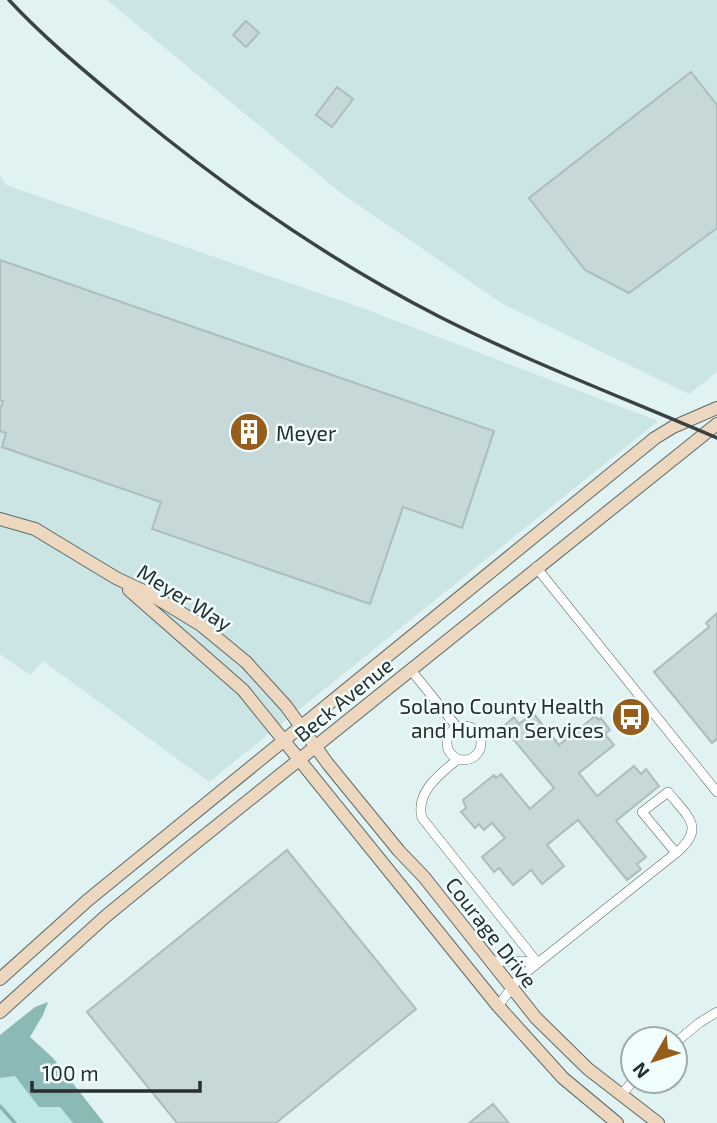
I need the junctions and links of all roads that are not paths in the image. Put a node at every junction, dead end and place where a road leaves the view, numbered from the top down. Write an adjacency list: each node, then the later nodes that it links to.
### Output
1 (717, 408): 7 (street, Beck Avenue)
2 (717, 424): 4 (street, Beck Avenue)
3 (0, 519): 5 (street, Meyer Way)
4 (536, 567): 6 (street, Beck Avenue); 13 (street)
5 (116, 578): 7 (street, Meyer Way); 9 (street, Meyer Way)
6 (410, 669): 8 (street); 10 (street, Beck Avenue)
7 (301, 726): 9 (street, Beck Avenue); 10 (street, Meyer Way)
8 (457, 727): 11 (street); 11 (street)
9 (284, 740): 12 (street, Courage Drive); 17 (street, Beck Avenue)
10 (316, 746): 12 (street, Beck Avenue); 15 (street, Courage Drive)
11 (458, 759): 16 (street)
12 (299, 760): 19 (street, Courage Drive); 20 (street, Beck Avenue)
13 (717, 792)
14 (676, 853): 14 (street); 16 (street)
15 (492, 961): 16 (street); 18 (street, Courage Drive)
16 (537, 962): 18 (street)
17 (0, 979)
18 (511, 987): 19 (street); 23 (street, Courage Drive)
19 (498, 1006): 25 (street, Courage Drive)
20 (0, 1012)
21 (717, 1012): 22 (street)
22 (689, 1032)
23 (619, 1093)
24 (621, 1095): 26 (street, Courage Drive)
25 (617, 1123)
26 (658, 1123)

